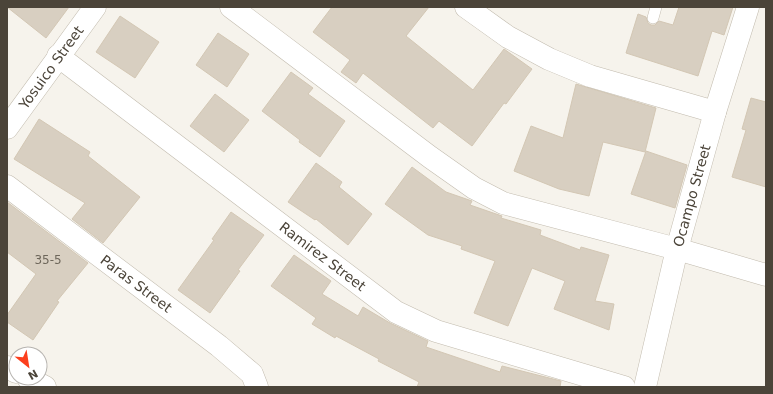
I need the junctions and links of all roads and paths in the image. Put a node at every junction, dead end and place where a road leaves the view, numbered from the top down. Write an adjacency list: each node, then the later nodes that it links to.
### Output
1 (95, 7): 5 (street, Yosuico Street)
2 (231, 7): 9 (street)
3 (466, 7): 6 (street)
4 (748, 7): 6 (street, Ocampo Street)
5 (58, 56): 7 (street, Yosuico Street); 12 (street, Ramirez Street)
6 (714, 112): 9 (street, Ocampo Street)
7 (7, 128)
8 (7, 186): 11 (street, Paras Street)
9 (678, 249): 10 (street); 13 (street, Ocampo Street)
10 (766, 275)
11 (257, 387)
12 (624, 387)
13 (645, 387)

